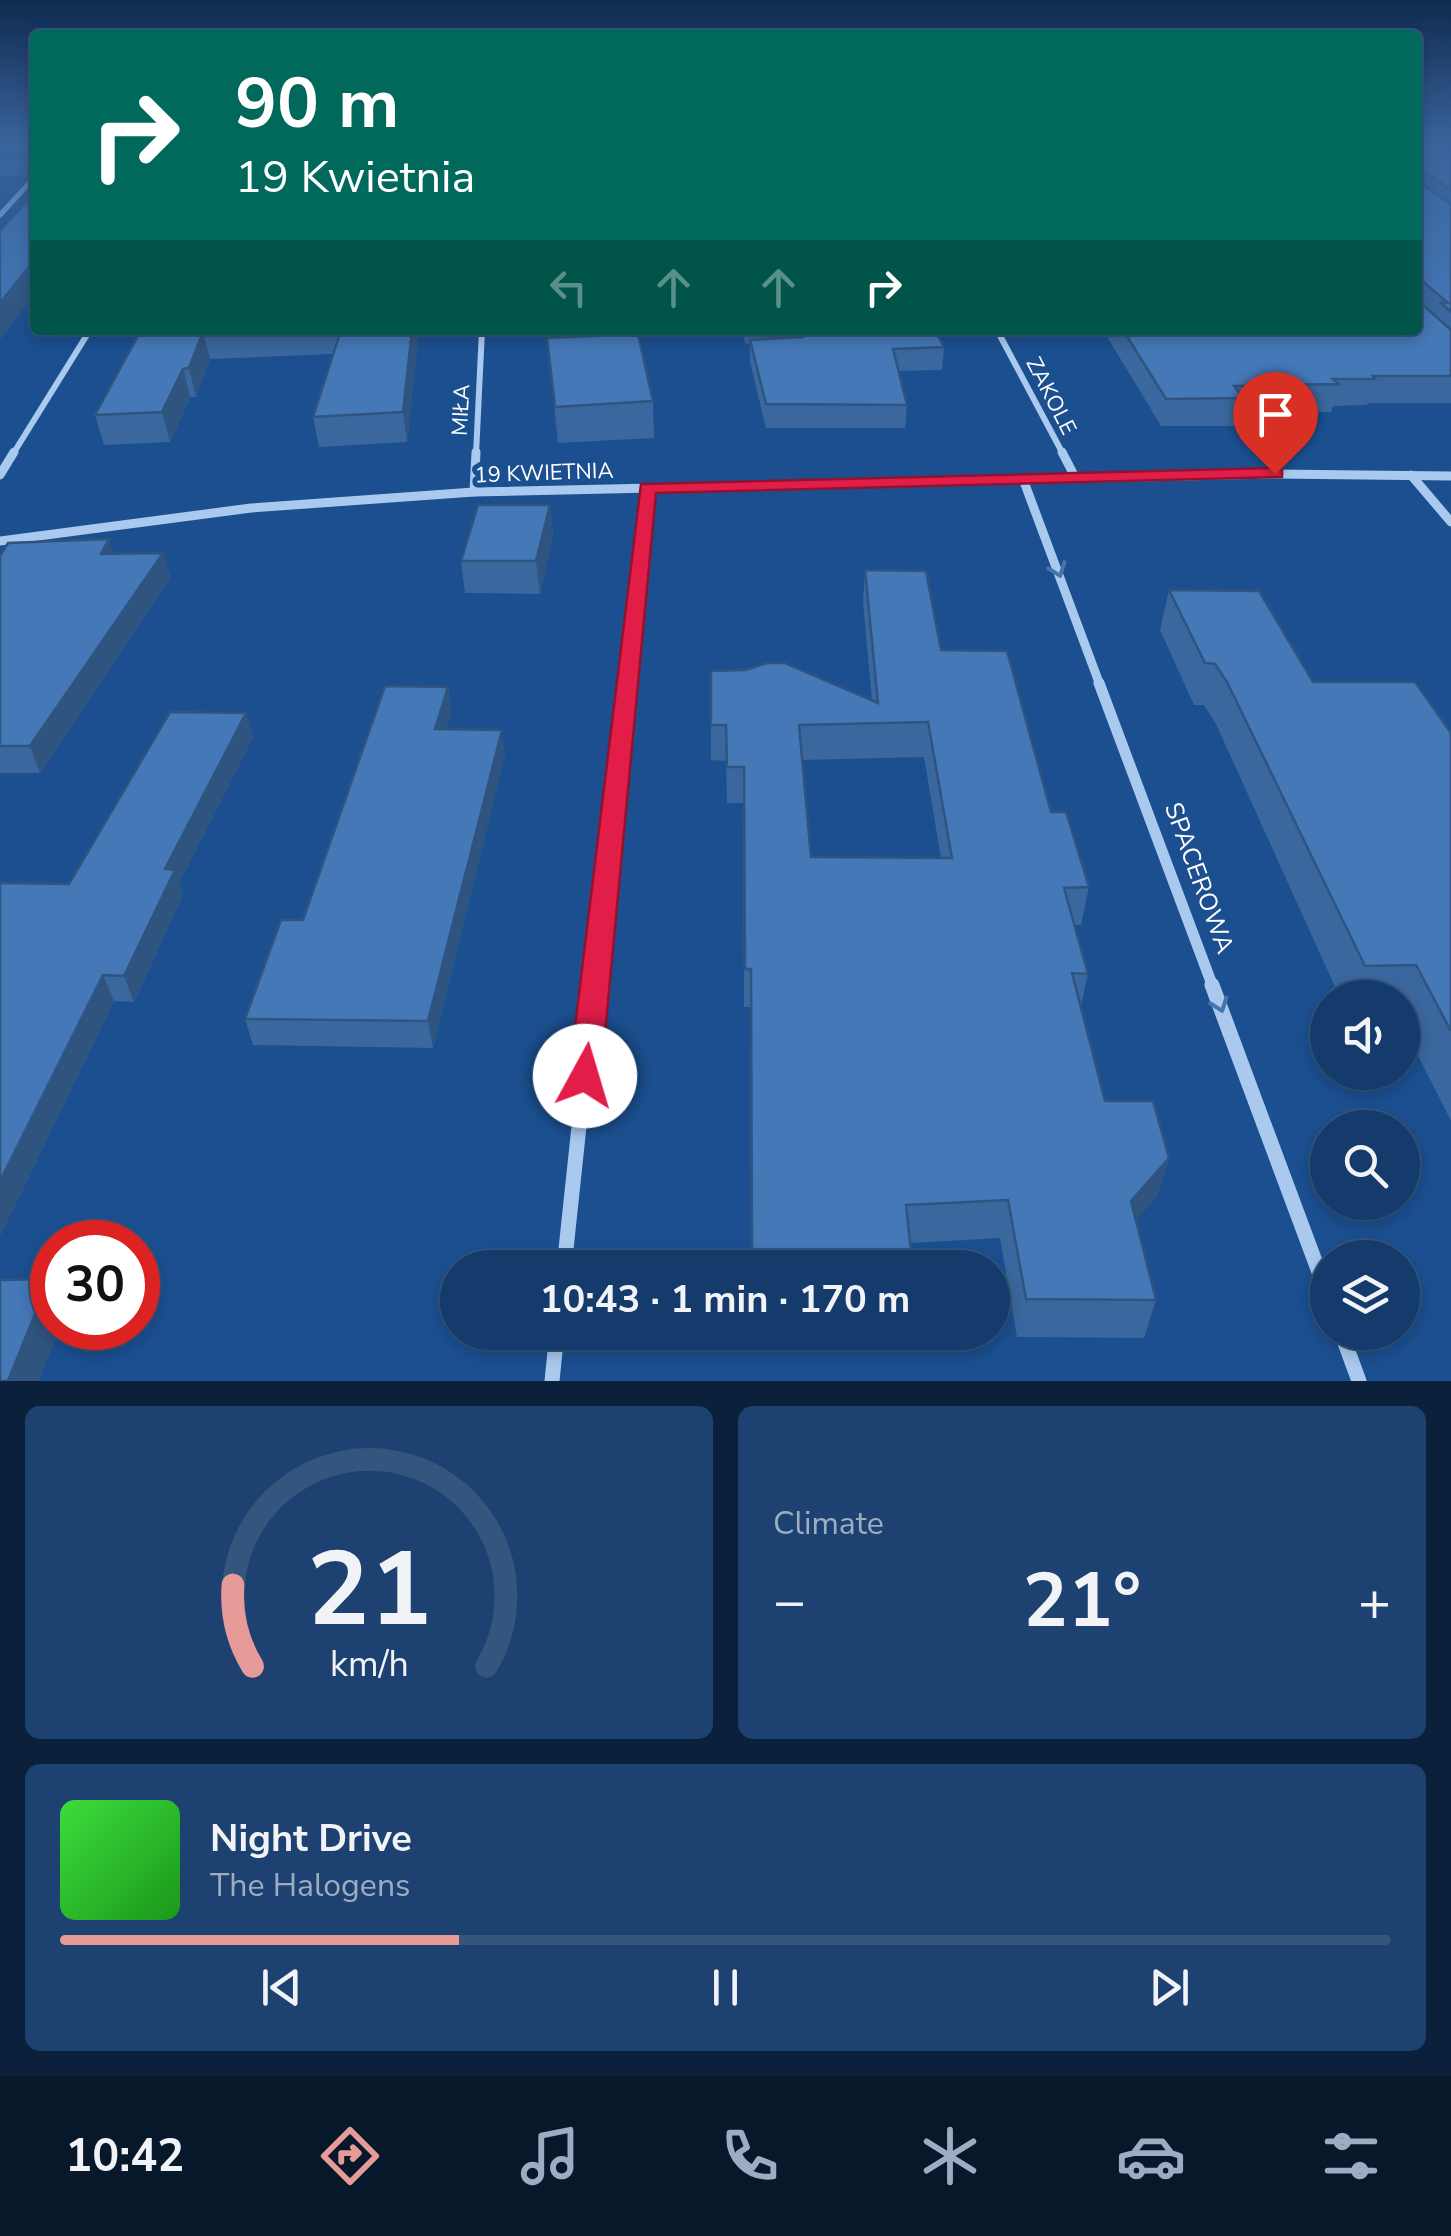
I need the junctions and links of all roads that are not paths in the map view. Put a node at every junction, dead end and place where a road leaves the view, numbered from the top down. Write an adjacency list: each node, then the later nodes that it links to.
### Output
1 (87, 335): 4 (street)
2 (482, 335): 10 (street, MIŁA)
3 (1001, 335): 8 (street, ZAKOLE)
4 (0, 475)
5 (1411, 475): 6 (street, 19 KWIETNIA); 8 (street, 19 KWIETNIA); 11 (street)
6 (1451, 476)
7 (1023, 478): 8 (street, 19 KWIETNIA); 9 (street, 19 KWIETNIA); 13 (street, SPACEROWA, one-way to 13)
8 (1075, 478)
9 (648, 488): 10 (street, 19 KWIETNIA); 14 (street)
10 (474, 492): 12 (street, 19 KWIETNIA)
11 (1451, 522)
12 (0, 541)
13 (1310, 1248)
14 (566, 1250)
15 (555, 1350): 17 (street)
16 (1348, 1350): 18 (street)
17 (552, 1381)
18 (1359, 1381)

